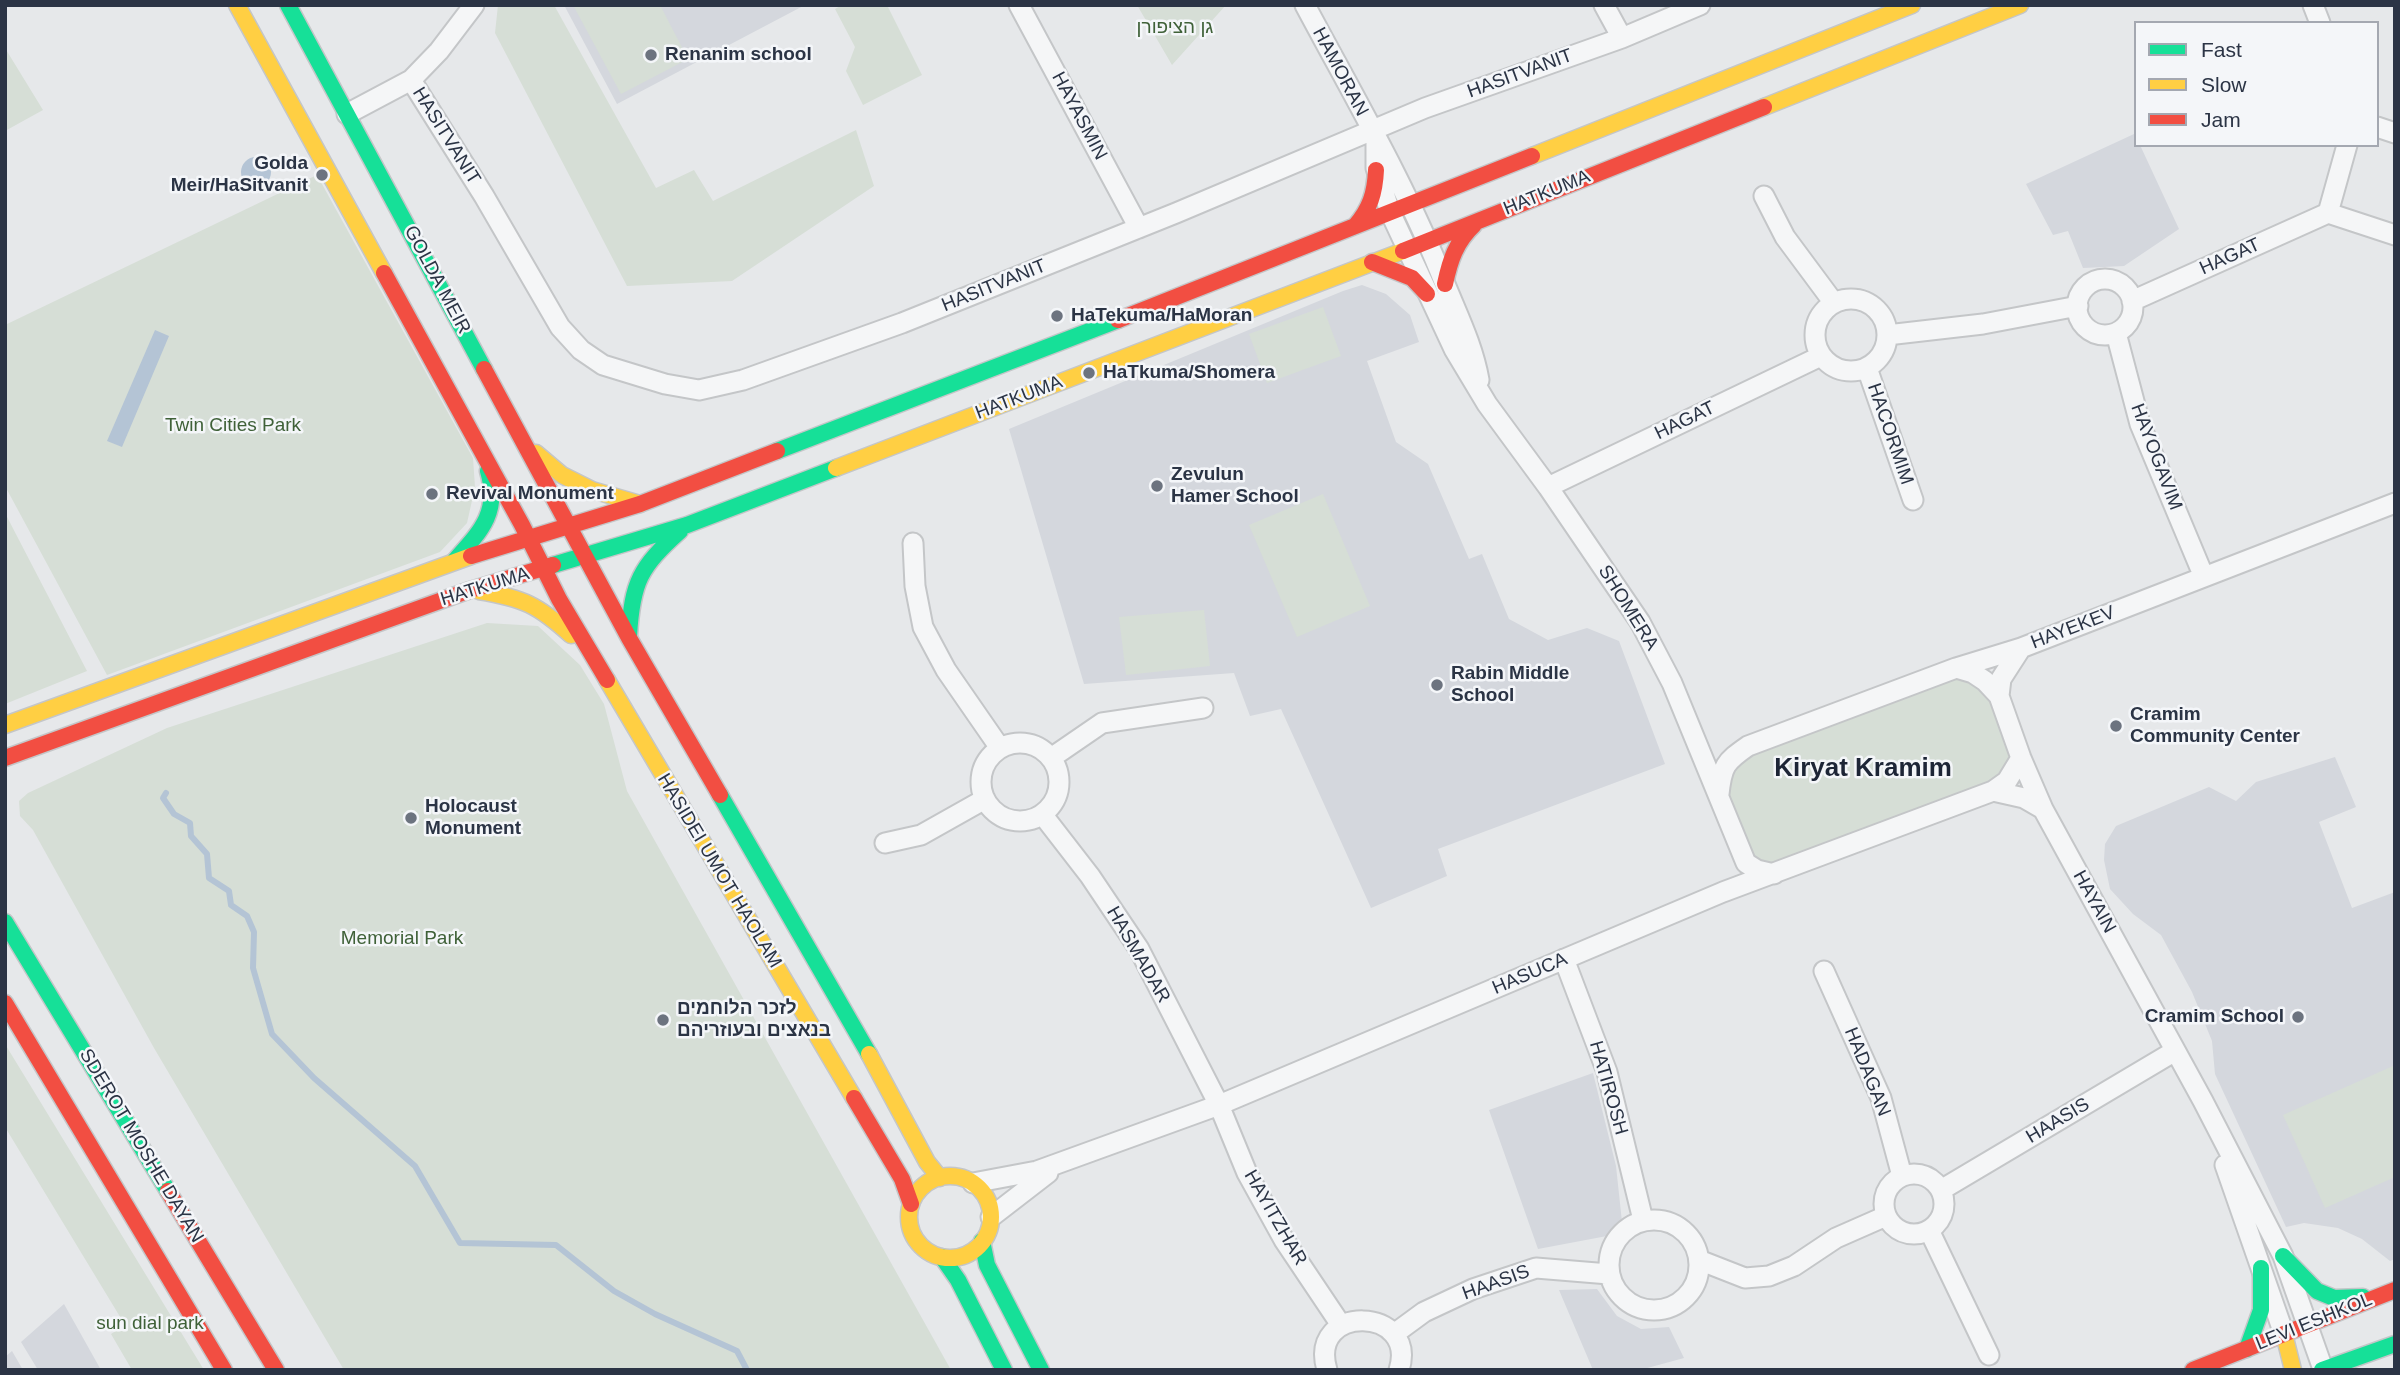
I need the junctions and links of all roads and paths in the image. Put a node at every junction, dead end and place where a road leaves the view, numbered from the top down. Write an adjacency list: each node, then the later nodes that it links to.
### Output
1 (237, 5): 38 (street)
2 (288, 5): 12 (street, GOLDA MEIR)
3 (474, 5): 11 (street)
4 (1019, 5): 22 (street, HAYASMIN)
5 (1305, 5): 13 (street, HAMORAN)
6 (1604, 5): 10 (street)
7 (1700, 5): 10 (street, HASITVANIT)
8 (1912, 5): 17 (street, HATKUMA)
9 (2020, 5): 20 (street, HATKUMA)
10 (1622, 38): 13 (street, HASITVANIT)
11 (411, 80): 12 (street); 22 (street, HASITVANIT)
12 (347, 114): 37 (street, GOLDA MEIR)
13 (1374, 135): 15 (street, HAMORAN); 17 (street, HAMORAN); 22 (street, HASITVANIT)
14 (2346, 147): 19 (street)
15 (1376, 170): 18 (street, HAMORAN); 21 (street)
16 (1764, 196): 30 (street)
17 (1411, 203): 18 (street, HATKUMA); 24 (street, SHOMERA)
18 (1390, 212): 21 (street, HATKUMA); 25 (street, SHOMERA)
19 (2328, 212): 23 (street); 29 (street, HAGAT)
20 (1476, 222): 24 (street, HATKUMA); 27 (street)
21 (1355, 226): 42 (street, HATKUMA)
22 (1139, 228)
23 (2395, 235)
24 (1429, 241): 25 (street, HATKUMA); 27 (street, SHOMERA)
25 (1406, 250): 26 (street, HATKUMA); 28 (street, SHOMERA)
26 (1372, 262): 28 (street); 43 (street, HATKUMA)
27 (1446, 284): 36 (street, SHOMERA)
28 (1427, 294): 36 (street, SHOMERA)
29 (2132, 300): 31 (street); 32 (street)
30 (1834, 303): 33 (street); 34 (street)
31 (2078, 306): 32 (street); 33 (street)
32 (2116, 333): 50 (street, HAYOGAVIM)
33 (1887, 335): 35 (street)
34 (1821, 356): 35 (street); 39 (street, HAGAT)
35 (1867, 368): 40 (street, HACORMIM)
36 (1481, 391): 39 (street, SHOMERA)
37 (525, 443): 42 (street); 44 (street, GOLDA MEIR)
38 (482, 453): 45 (street); 48 (street)
39 (1548, 487): 59 (street, SHOMERA)
40 (1913, 500)
41 (2395, 503): 50 (street, HAYEKEV)
42 (640, 504): 44 (street, HATKUMA)
43 (687, 526): 47 (street, HATKUMA); 52 (street)
44 (569, 527): 45 (street, HATKUMA); 47 (street, GOLDA MEIR)
45 (528, 538): 48 (street, HATKUMA); 49 (street, HASIDEI UMOT HAOLAM)
46 (913, 543): 61 (street)
47 (585, 556): 49 (street, HATKUMA); 52 (street, HASIDEI UMOT HAOLAM)
48 (454, 561): 58 (street, HATKUMA)
49 (544, 569): 51 (street, HATKUMA); 54 (street, HASIDEI UMOT HAOLAM)
50 (2204, 577): 53 (street, HAYEKEV)
51 (470, 590): 54 (street); 62 (street, HATKUMA)
52 (629, 638): 83 (street, HASIDEI UMOT HAOLAM)
53 (2021, 648): 55 (street, HAYEKEV); 56 (street)
54 (596, 658): 86 (street, HASIDEI UMOT HAOLAM)
55 (1955, 668): 56 (street, HAYAIN); 60 (street, HAYEKEV)
56 (1999, 696): 64 (street, HAYAIN)
57 (1203, 709): 63 (street)
58 (5, 725)
59 (1695, 737): 60 (street, HAYEKEV); 66 (street, SHOMERA)
60 (1748, 746): 66 (street, HAYEKEV)
61 (1000, 748): 63 (street); 67 (street)
62 (5, 758)
63 (1051, 758): 69 (street)
64 (2021, 758): 65 (street, HASUCA); 68 (street, HAYAIN)
65 (1993, 791): 68 (street); 72 (street, HASUCA)
66 (1719, 795): 71 (street, SHOMERA)
67 (985, 799): 69 (street); 70 (street)
68 (2043, 809): 78 (street, HAYAIN)
69 (1042, 814): 80 (street, HASMADAR)
70 (885, 843)
71 (1737, 845): 72 (street, SHOMERA); 73 (street, SHOMERA)
72 (1774, 874): 73 (street, HASUCA)
73 (1723, 892): 75 (street, HASUCA)
74 (5, 922): 107 (street, SDEROT MOSHE DAYAN)
75 (1564, 960): 80 (street, HASUCA); 89 (street, HATIROSH)
76 (1824, 971): 82 (street, HADAGAN)
77 (5, 1003): 106 (street)
78 (2175, 1051): 79 (street, HAYAIN); 85 (street, HAASIS)
79 (2203, 1101): 92 (street, HAYAIN); 95 (street, HAYAIN)
80 (1219, 1105): 81 (street, HASUCA); 99 (street, HAYITZHAR)
81 (1068, 1160): 84 (street, HASUCA); 88 (street, HASUCA)
82 (1902, 1176): 85 (street); 87 (street)
83 (940, 1178): 84 (street); 86 (street)
84 (973, 1183): 88 (street)
85 (1941, 1190): 90 (street)
86 (911, 1204): 93 (street, HASIDEI UMOT HAOLAM)
87 (1886, 1216): 90 (street); 94 (street)
88 (990, 1217): 91 (street)
89 (1643, 1220): 94 (street); 96 (street)
90 (1929, 1230): 105 (street)
91 (982, 1241): 93 (street); 109 (street)
92 (2283, 1256): 98 (street); 100 (street, HAYAIN)
93 (942, 1257): 108 (street, HASIDEI UMOT HAOLAM)
94 (1699, 1260): 96 (street)
95 (2261, 1268): 102 (street, HAYAIN); 104 (street)
96 (1609, 1274): 101 (street, HAASIS)
97 (2395, 1290): 98 (street, LEVI ESHKOL)
98 (2378, 1296): 100 (street, LEVI ESHKOL)
99 (1341, 1325): 101 (street); 110 (street)
100 (2307, 1325): 102 (street, LEVI ESHKOL); 114 (street, HAYAIN)
101 (1394, 1334): 111 (street)
102 (2284, 1334): 104 (street, LEVI ESHKOL); 113 (street)
103 (2395, 1345): 114 (street); 115 (street)
104 (2247, 1349): 112 (street, LEVI ESHKOL)
105 (1989, 1355)
106 (225, 1370)
107 (276, 1370)
108 (1004, 1370)
109 (1041, 1370)
110 (1327, 1370)
111 (1399, 1370)
112 (2193, 1370)
113 (2293, 1370)
114 (2322, 1370)
115 (2370, 1370)

